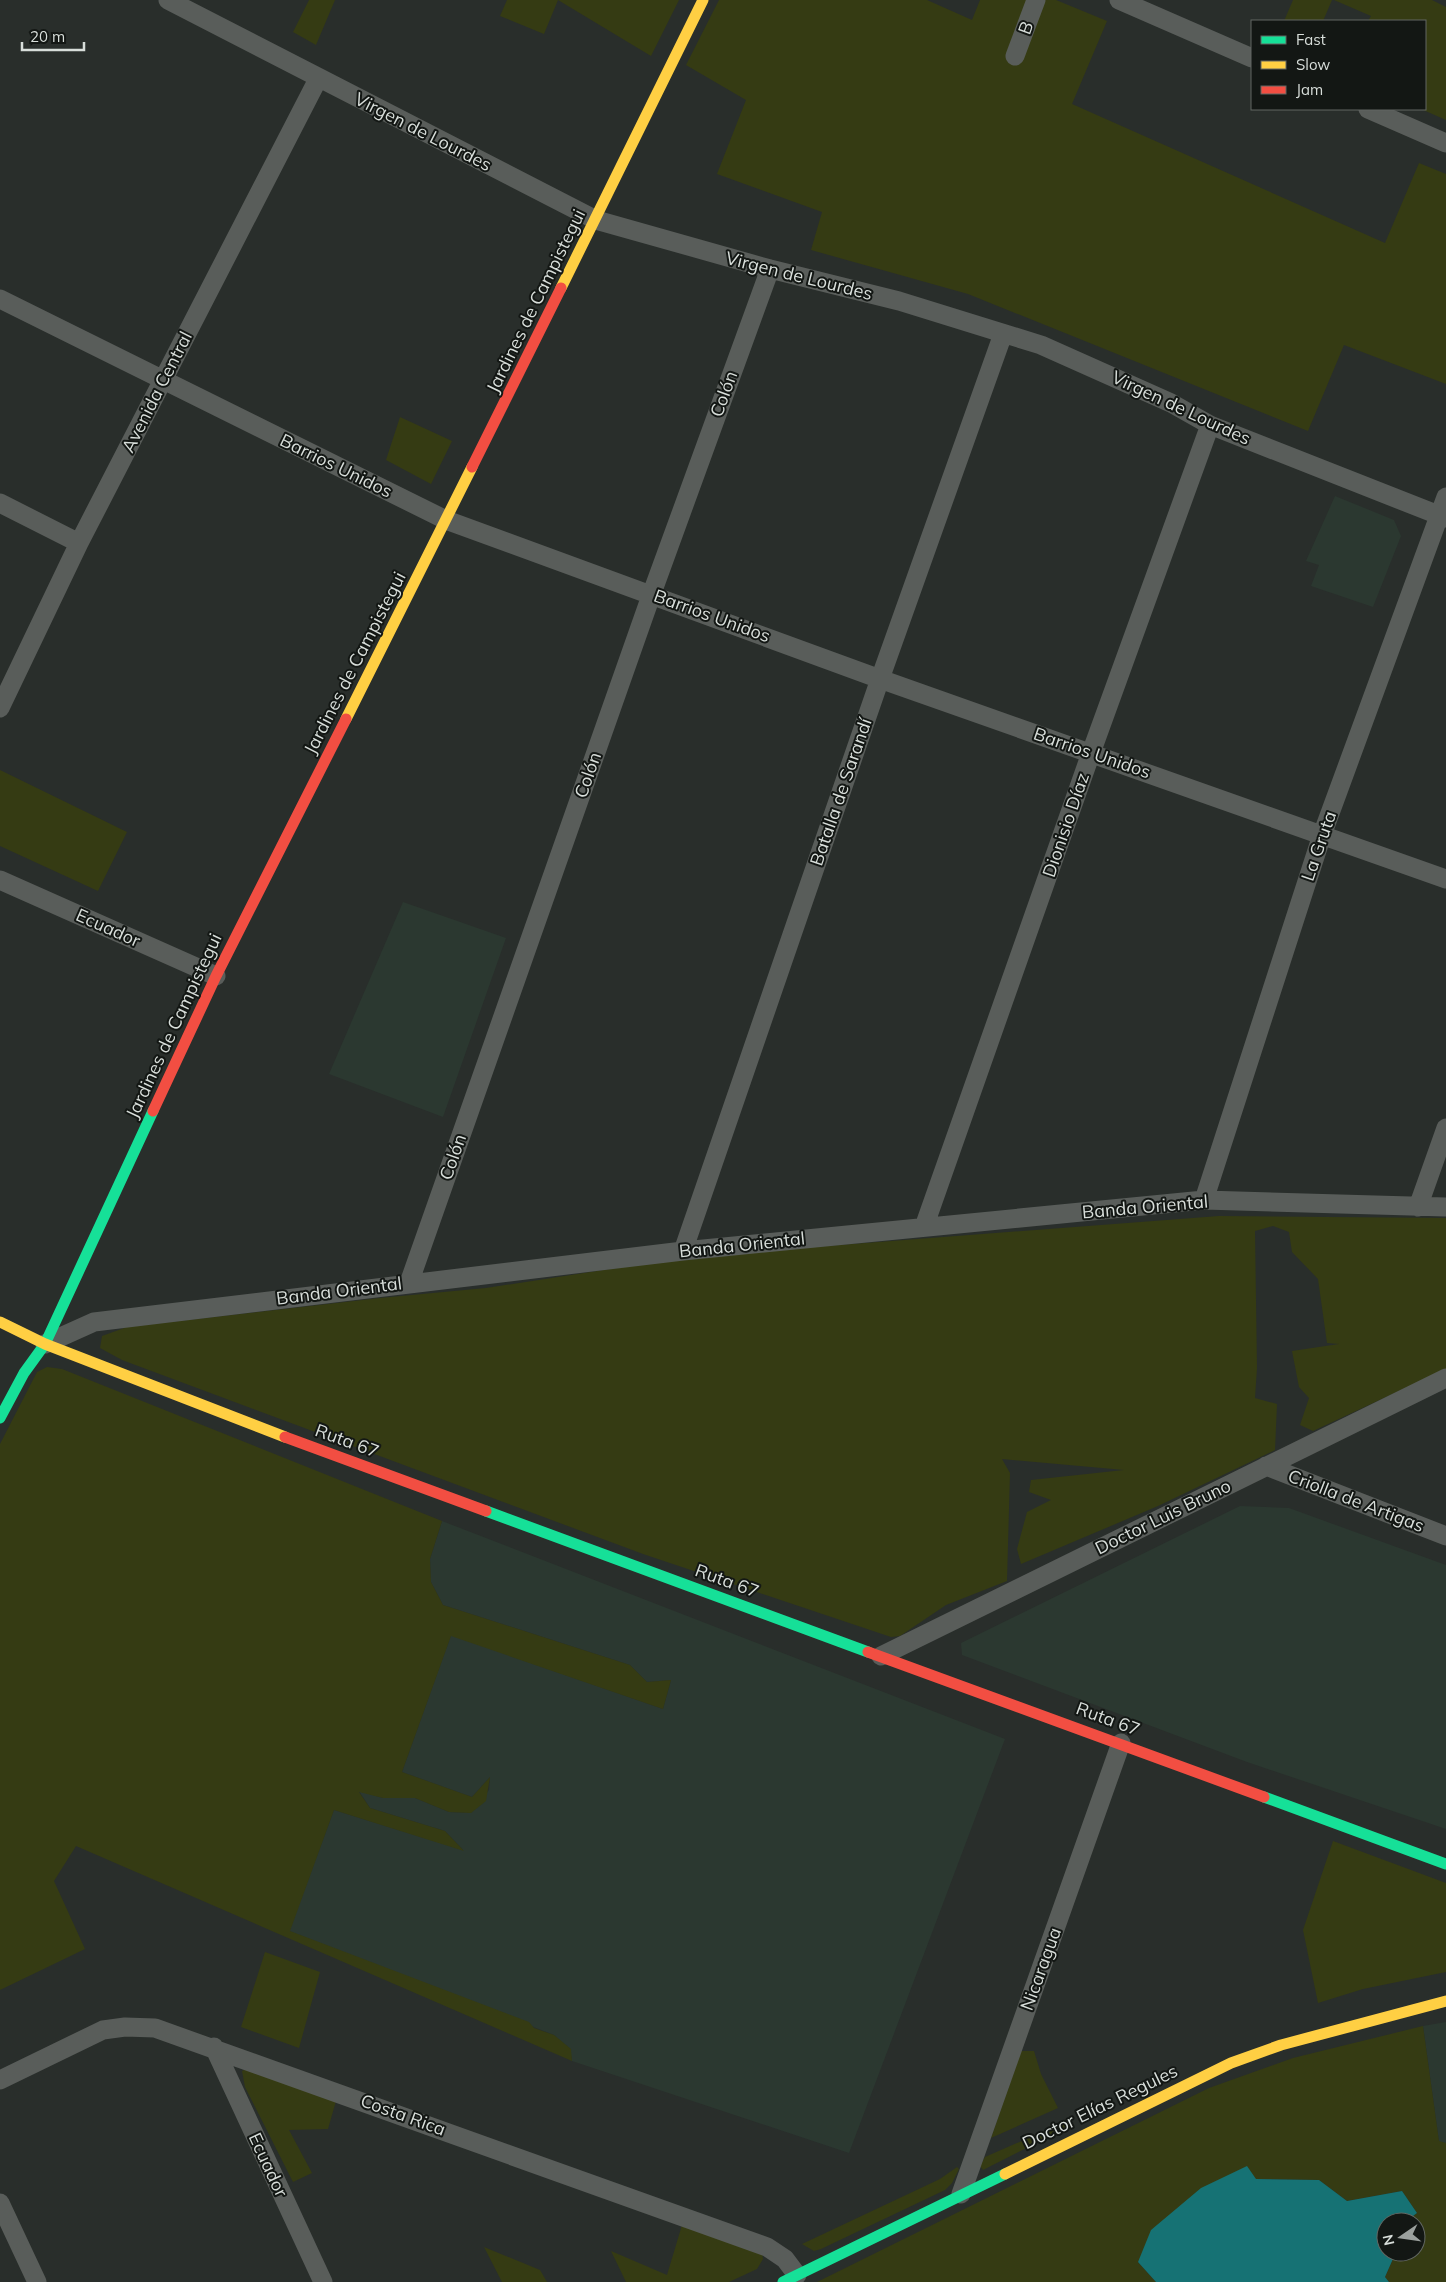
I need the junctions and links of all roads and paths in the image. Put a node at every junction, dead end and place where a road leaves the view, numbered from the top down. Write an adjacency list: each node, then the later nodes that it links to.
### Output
1 (168, 0): 7 (street, Virgen de Lourdes)
2 (703, 0): 10 (street, Jardines de Campistegui)
3 (1036, 0): 5 (street, B)
4 (1119, 0): 6 (street)
5 (1015, 56)
6 (1251, 58)
7 (318, 79): 10 (street, Virgen de Lourdes); 14 (street, Avenida Central)
8 (1370, 110): 9 (street)
9 (1446, 143)
10 (596, 220): 11 (street, Virgen de Lourdes); 19 (street, Jardines de Campistegui)
11 (770, 269): 13 (street, Virgen de Lourdes); 21 (street, Colón)
12 (0, 299): 14 (street, Barrios Unidos)
13 (1003, 334): 15 (street, Virgen de Lourdes); 22 (street, Batalla de Sarandí)
14 (163, 381): 19 (street, Barrios Unidos); 20 (street, Avenida Central)
15 (1210, 425): 18 (street, Virgen de Lourdes); 24 (street, Dionisio Díaz)
16 (1446, 497): 18 (street, La Gruta)
17 (0, 503): 20 (street)
18 (1442, 516): 25 (street, La Gruta)
19 (446, 520): 21 (street, Barrios Unidos); 28 (street, Jardines de Campistegui)
20 (80, 543): 23 (street, Avenida Central)
21 (652, 593): 22 (street, Barrios Unidos); 35 (street, Colón)
22 (880, 679): 24 (street, Barrios Unidos); 34 (street, Batalla de Sarandí)
23 (0, 708)
24 (1091, 753): 25 (street, Barrios Unidos); 33 (street, Dionisio Díaz)
25 (1322, 835): 26 (street, Barrios Unidos); 30 (street, La Gruta)
26 (1446, 879)
27 (0, 880): 28 (street, Ecuador)
28 (216, 976): 37 (street, Jardines de Campistegui)
29 (1446, 1128): 31 (street)
30 (1204, 1200): 31 (street, Banda Oriental); 33 (street, Banda Oriental)
31 (1418, 1207): 32 (street, Banda Oriental)
32 (1446, 1207)
33 (924, 1227): 34 (street, Banda Oriental)
34 (683, 1251): 35 (street, Banda Oriental)
35 (409, 1282): 37 (street, Banda Oriental)
36 (0, 1322): 37 (street, Ruta 67)
37 (45, 1344): 39 (street, Jardines de Campistegui); 42 (street, Ruta 67)
38 (1446, 1378): 40 (street, Doctor Luis Bruno)
39 (0, 1418)
40 (1266, 1466): 41 (street, Criolla de Artigas); 42 (street, Doctor Luis Bruno)
41 (1446, 1536)
42 (881, 1656): 43 (street, Ruta 67)
43 (1121, 1743): 44 (street, Ruta 67); 48 (street, Nicaragua)
44 (1446, 1864)
45 (1446, 2001): 48 (street, Doctor Elías Regules)
46 (214, 2048): 47 (street, Costa Rica); 50 (street, Costa Rica); 52 (street, Ecuador)
47 (0, 2080)
48 (961, 2194): 50 (street, Doctor Elías Regules)
49 (0, 2203): 51 (street)
50 (790, 2278)
51 (37, 2282)
52 (322, 2282)

